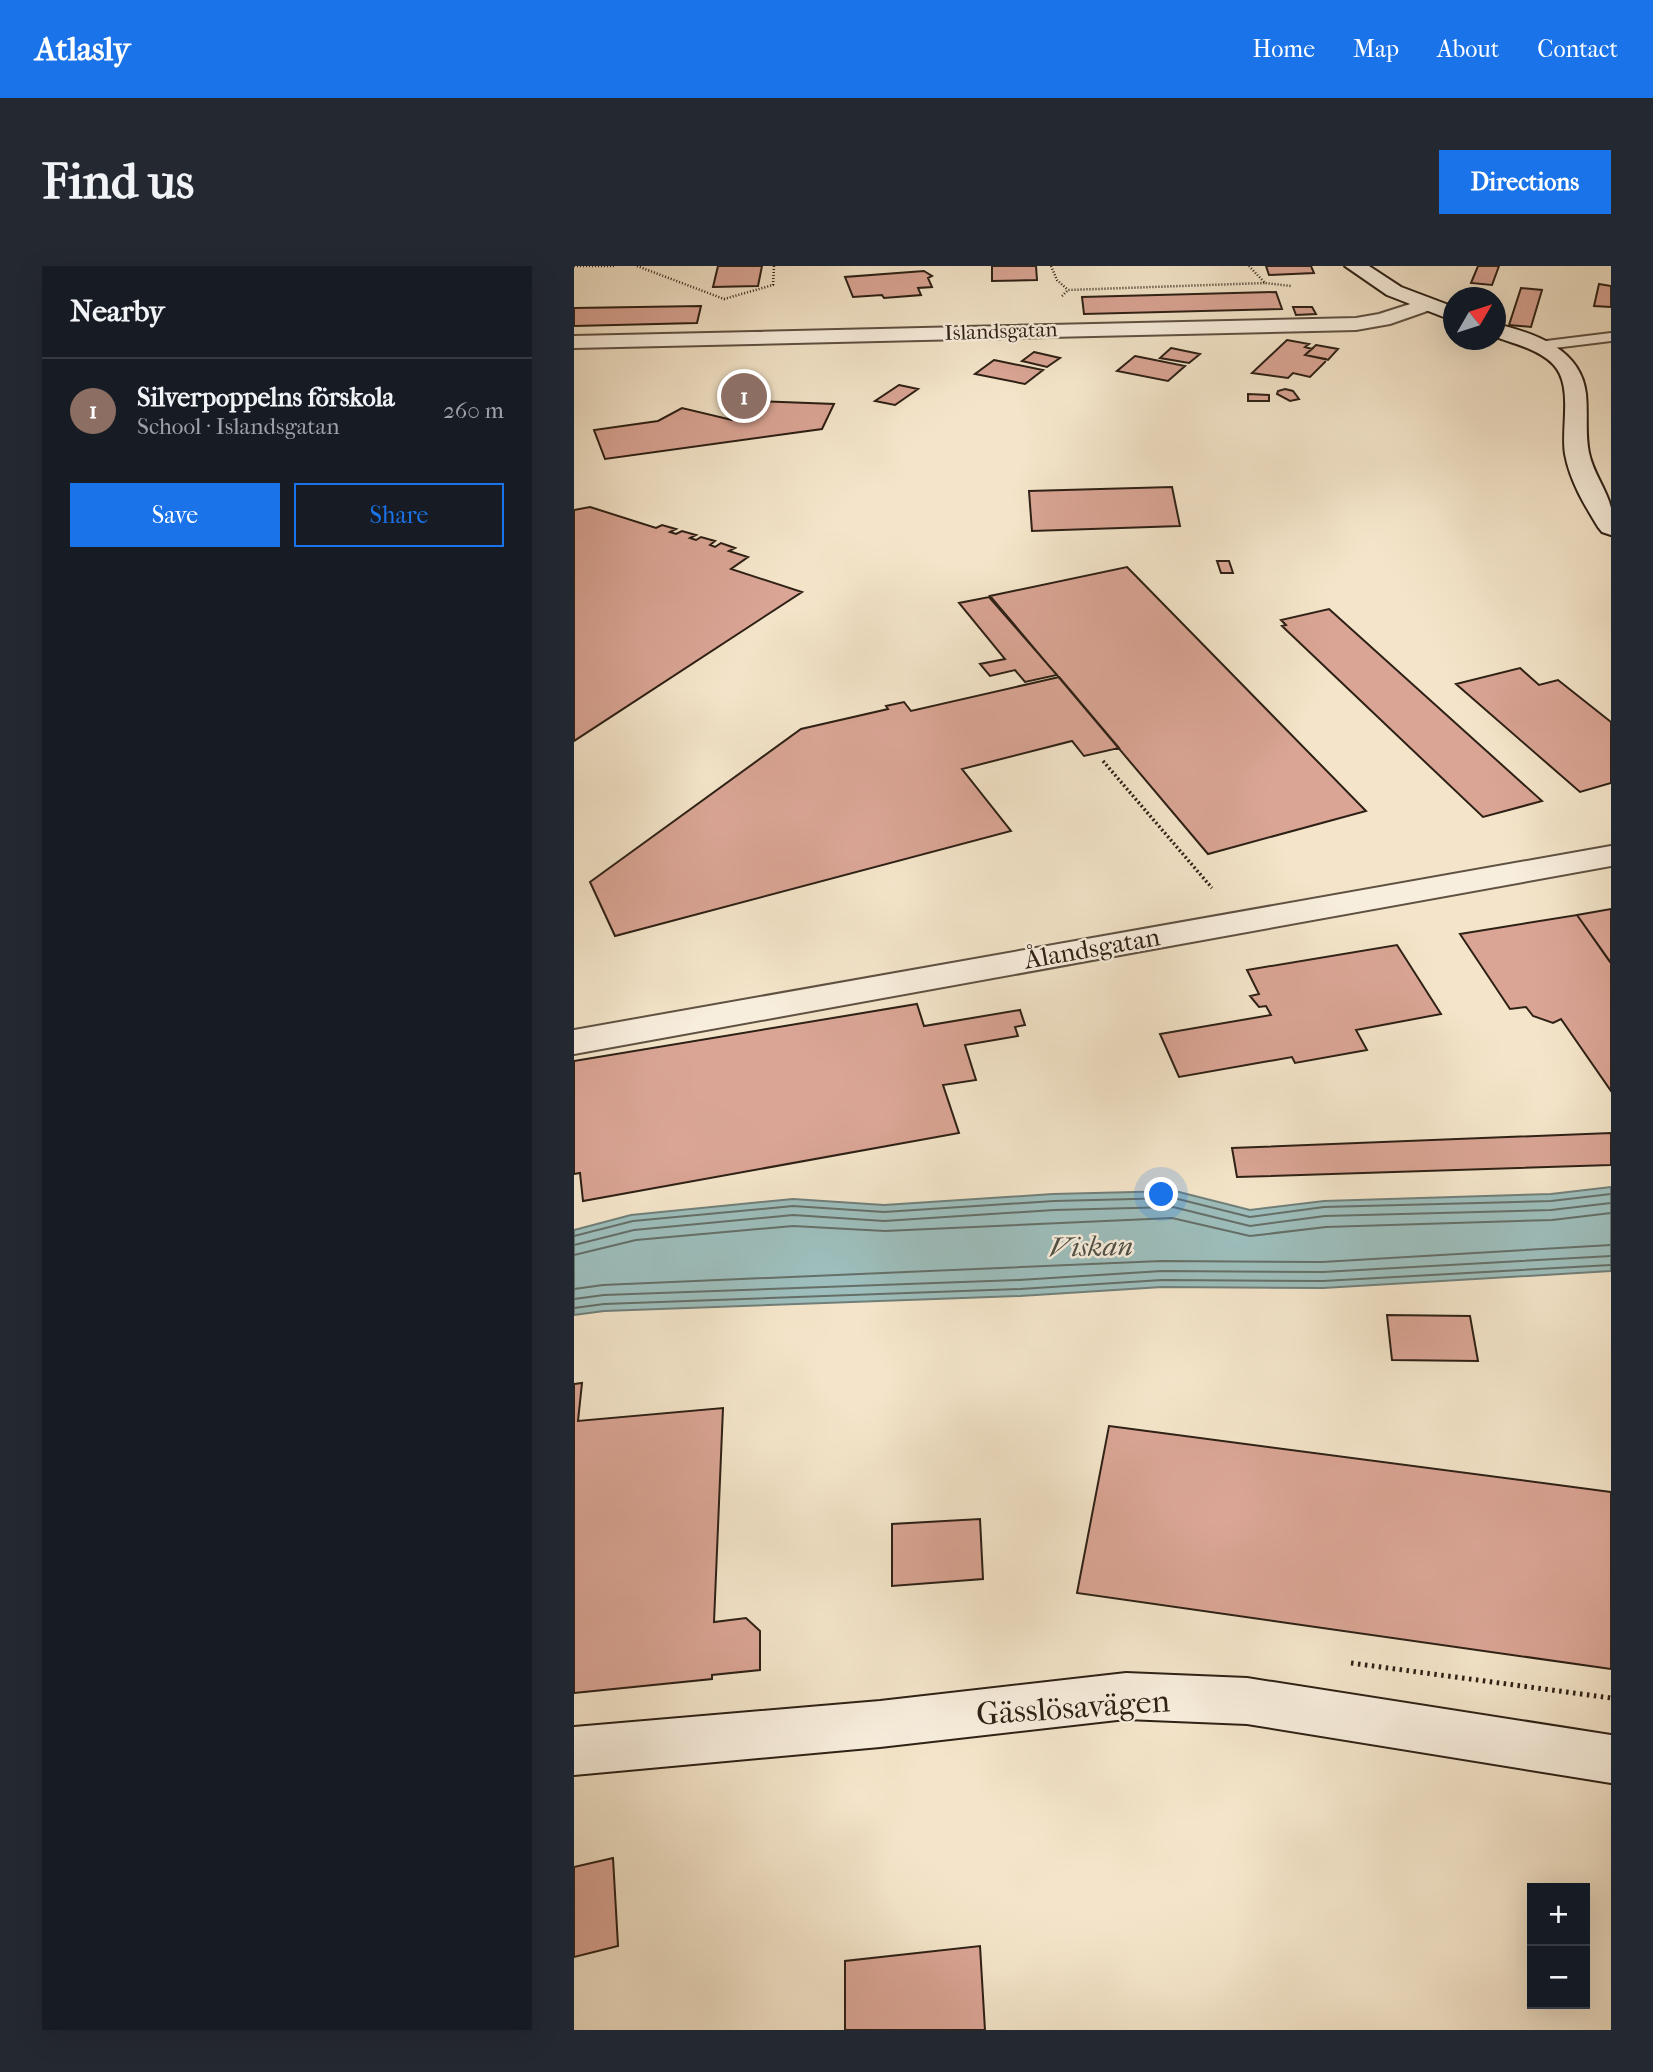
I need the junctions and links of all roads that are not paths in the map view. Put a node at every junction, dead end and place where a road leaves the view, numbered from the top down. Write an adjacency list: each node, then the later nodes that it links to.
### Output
1 (1355, 266): 2 (street)
2 (1426, 305): 3 (street); 6 (street, Islandsgatan)
3 (1443, 311)
4 (1506, 334): 7 (street)
5 (1611, 337): 7 (lane)
6 (574, 342)
7 (1538, 346): 8 (street)
8 (1611, 527)
9 (1611, 856): 10 (street, Ålandsgatan)
10 (574, 1042)
11 (574, 1751): 12 (street, Gässlösavägen)
12 (1611, 1759)

